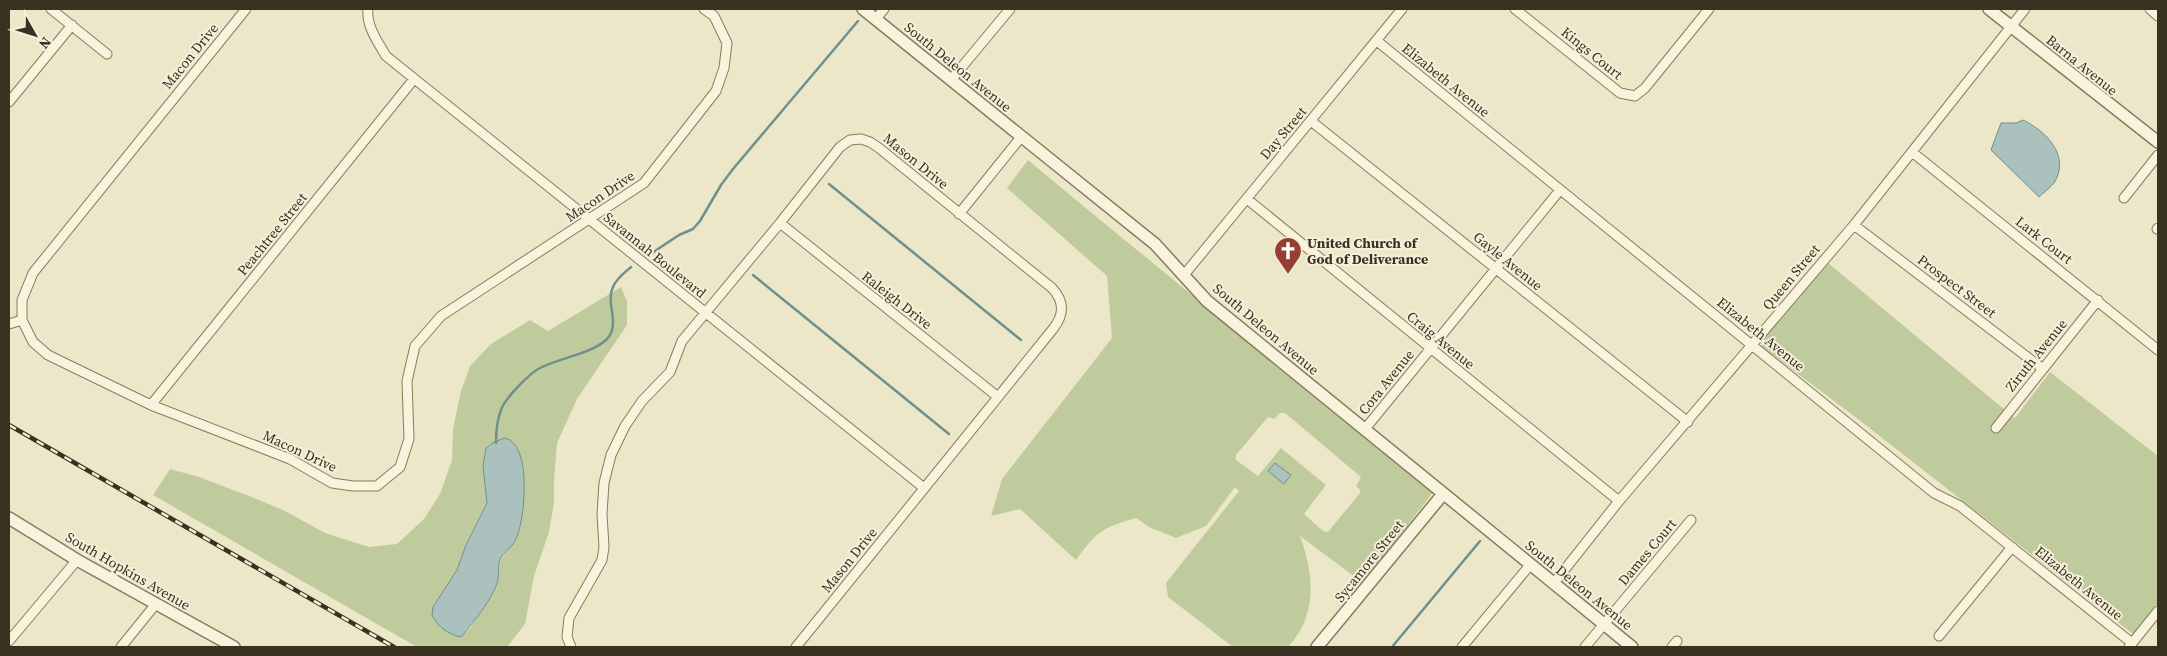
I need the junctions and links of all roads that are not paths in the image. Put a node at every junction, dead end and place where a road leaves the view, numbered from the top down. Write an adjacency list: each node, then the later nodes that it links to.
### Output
1 (51, 9): 16 (street)
2 (246, 9): 39 (street, Macon Drive)
3 (368, 9): 20 (street, Savannah Boulevard)
4 (704, 9): 32 (street, Macon Drive)
5 (863, 9): 15 (street, South Deleon Avenue)
6 (884, 9): 15 (street)
7 (1010, 9): 21 (street)
8 (1402, 9): 18 (street, Day Street)
9 (1515, 9): 10 (street, Kings Court)
10 (1709, 9)
11 (1989, 9): 17 (street, Barna Avenue)
12 (2025, 9): 17 (street, Queen Street)
13 (2150, 9): 14 (street)
14 (2158, 16)
15 (876, 19): 21 (street, South Deleon Avenue)
16 (72, 25): 19 (street); 22 (street)
17 (2011, 27): 25 (street, Barna Avenue); 26 (street, Queen Street)
18 (1377, 41): 23 (street, Day Street); 28 (street, Elizabeth Avenue)
19 (107, 54)
20 (414, 79): 32 (street, Savannah Boulevard); 46 (street, Peachtree Street)
21 (951, 80): 24 (street, South Deleon Avenue)
22 (9, 102)
23 (1311, 121): 30 (street, Day Street); 35 (street, Gayle Avenue)
24 (1021, 137): 31 (street); 36 (street, South Deleon Avenue)
25 (2158, 142)
26 (1912, 152): 34 (street, Queen Street); 37 (street, Lark Court)
27 (2158, 155): 29 (street)
28 (1560, 190): 35 (street, Cora Avenue); 41 (street, Elizabeth Avenue)
29 (2124, 198)
30 (1247, 199): 36 (street, Day Street); 42 (street, Craig Avenue)
31 (959, 214): 33 (street, Mason Drive); 45 (street, Mason Drive)
32 (589, 220): 38 (street, Savannah Boulevard); 46 (street, Macon Drive)
33 (780, 224): 38 (street, Mason Drive); 45 (street, Raleigh Drive)
34 (1854, 225): 41 (street, Queen Street); 44 (street, Prospect Street)
35 (1496, 269): 42 (street, Cora Avenue); 47 (street, Gayle Avenue)
36 (1184, 275): 49 (street, South Deleon Avenue)
37 (2098, 300): 43 (street, Lark Court); 44 (street, Ziruth Avenue)
38 (705, 314): 50 (street, Savannah Boulevard); 67 (street, Mason Drive)
39 (22, 320): 40 (street); 46 (street, Macon Drive)
40 (9, 324)
41 (1752, 345): 47 (street, Queen Street); 55 (street, Elizabeth Avenue)
42 (1431, 349): 49 (street, Cora Avenue); 52 (street, Craig Avenue)
43 (2158, 350)
44 (2043, 369): 48 (street, Ziruth Avenue)
45 (998, 397): 50 (street, Mason Drive)
46 (152, 405)
47 (1688, 422): 52 (street, Queen Street)
48 (1996, 428)
49 (1366, 429): 51 (street, South Deleon Avenue)
50 (924, 488): 68 (street, Mason Drive)
51 (1443, 494): 57 (street, South Deleon Avenue); 69 (street, Sycamore Street)
52 (1619, 502): 58 (street, Queen Street)
53 (9, 518): 56 (street, South Hopkins Avenue)
54 (1691, 520): 61 (street, Dames Court)
55 (2012, 547): 62 (street); 64 (street, Elizabeth Avenue)
56 (76, 560): 59 (street, South Hopkins Avenue); 63 (street)
57 (1530, 564): 58 (street, South Deleon Avenue); 70 (street)
58 (1554, 583): 61 (street, South Deleon Avenue)
59 (155, 605): 65 (street); 66 (street, South Hopkins Avenue)
60 (2158, 611): 64 (street)
61 (1604, 624): 71 (street, Dames Court); 72 (street, South Deleon Avenue)
62 (1939, 636)
63 (9, 641)
64 (2130, 645)
65 (121, 647)
66 (234, 647)
67 (571, 647)
68 (796, 647)
69 (1317, 647)
70 (1462, 647)
71 (1585, 647)
72 (1632, 647)

